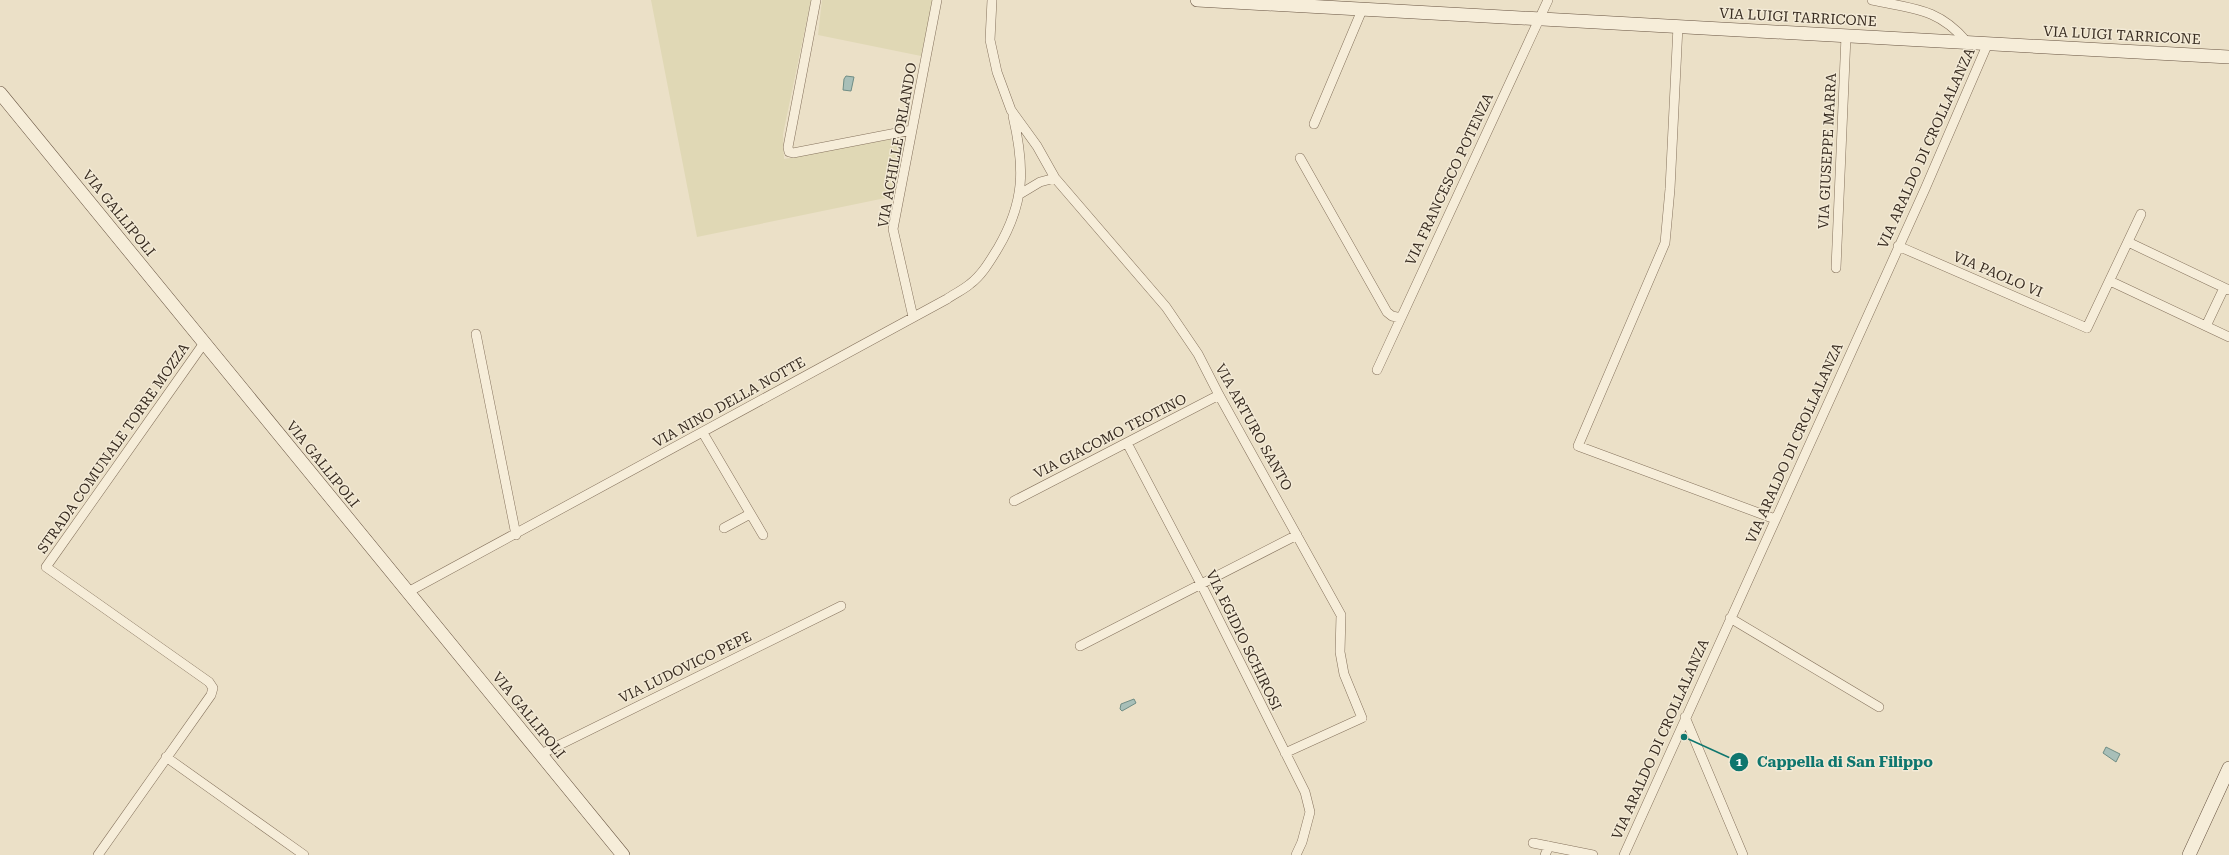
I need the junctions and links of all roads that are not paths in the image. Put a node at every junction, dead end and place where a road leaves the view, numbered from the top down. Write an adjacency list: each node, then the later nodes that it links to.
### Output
1 (816, 0): 17 (street)
2 (937, 0): 17 (street, VIA ACHILLE ORLANDO)
3 (992, 0): 15 (street, VIA ARTURO SANTO)
4 (1197, 0): 7 (main road, VIA LUIGI TARRICONE)
5 (1548, 0): 8 (street, VIA FRANCESCO POTENZA)
6 (1872, 0): 11 (street)
7 (1362, 10): 8 (main road, VIA LUIGI TARRICONE); 16 (street)
8 (1538, 18): 9 (main road, VIA LUIGI TARRICONE); 28 (street, VIA FRANCESCO POTENZA)
9 (1678, 26): 10 (main road, VIA LUIGI TARRICONE); 39 (street)
10 (1846, 36): 11 (main road, VIA LUIGI TARRICONE); 24 (street, VIA GIUSEPPE MARRA)
11 (1966, 42): 12 (main road, VIA LUIGI TARRICONE)
12 (1988, 43): 13 (main road, VIA LUIGI TARRICONE); 23 (street, VIA ARALDO DI CROLLALANZA)
13 (2229, 57)
14 (0, 93): 32 (main road, VIA GALLIPOLI)
15 (1011, 110): 19 (street, VIA ARTURO SANTO); 20 (street, VIA ARTURO SANTO)
16 (1314, 124)
17 (912, 130): 27 (street, VIA ACHILLE ORLANDO)
18 (1300, 158): 28 (street)
19 (1055, 178): 20 (street); 34 (street, VIA ARTURO SANTO)
20 (1020, 194): 27 (street, VIA NINO DELLA NOTTE)
21 (2141, 214): 22 (street)
22 (2128, 242): 25 (street); 26 (street)
23 (1898, 246): 25 (street, VIA PAOLO VI); 39 (street, VIA ARALDO DI CROLLALANZA)
24 (1836, 268)
25 (2110, 281): 29 (street)
26 (2226, 289): 29 (street)
27 (913, 317): 35 (street, VIA NINO DELLA NOTTE)
28 (1401, 318): 33 (street, VIA FRANCESCO POTENZA)
29 (2206, 326): 31 (street)
30 (476, 334): 41 (street)
31 (2229, 337)
32 (204, 343): 45 (main road, VIA GALLIPOLI); 53 (street, STRADA COMUNALE TORRE MOZZA)
33 (1377, 370)
34 (1219, 395): 36 (street, VIA GIACOMO TEOTINO); 43 (street, VIA ARTURO SANTO)
35 (703, 433): 38 (street); 41 (street, VIA NINO DELLA NOTTE)
36 (1128, 443): 37 (street, VIA GIACOMO TEOTINO); 44 (street, VIA EGIDIO SCHIROSI)
37 (1014, 501)
38 (750, 514): 40 (street); 42 (street)
39 (1775, 519): 47 (street, VIA ARALDO DI CROLLALANZA)
40 (724, 528)
41 (516, 535): 45 (street, VIA NINO DELLA NOTTE)
42 (763, 535)
43 (1294, 536): 44 (street); 51 (street, VIA ARTURO SANTO)
44 (1201, 584): 48 (street); 51 (street, VIA EGIDIO SCHIROSI)
45 (408, 592): 52 (main road, VIA GALLIPOLI)
46 (841, 606): 52 (street, VIA LUDOVICO PEPE)
47 (1730, 618): 49 (street); 50 (street, VIA ARALDO DI CROLLALANZA)
48 (1080, 646)
49 (1879, 707)
50 (1685, 717): 63 (street, VIA ARALDO DI CROLLALANZA); 64 (street)
51 (1285, 753): 60 (street, VIA EGIDIO SCHIROSI)
52 (541, 754): 59 (main road, VIA GALLIPOLI)
53 (166, 757): 57 (street, STRADA COMUNALE TORRE MOZZA); 58 (street)
54 (2229, 768): 65 (main road)
55 (1533, 843): 56 (street)
56 (1549, 846): 61 (street); 62 (street)
57 (98, 855)
58 (304, 855)
59 (623, 855)
60 (1296, 855)
61 (1544, 855)
62 (1593, 855)
63 (1624, 855)
64 (1743, 855)
65 (2189, 855)

